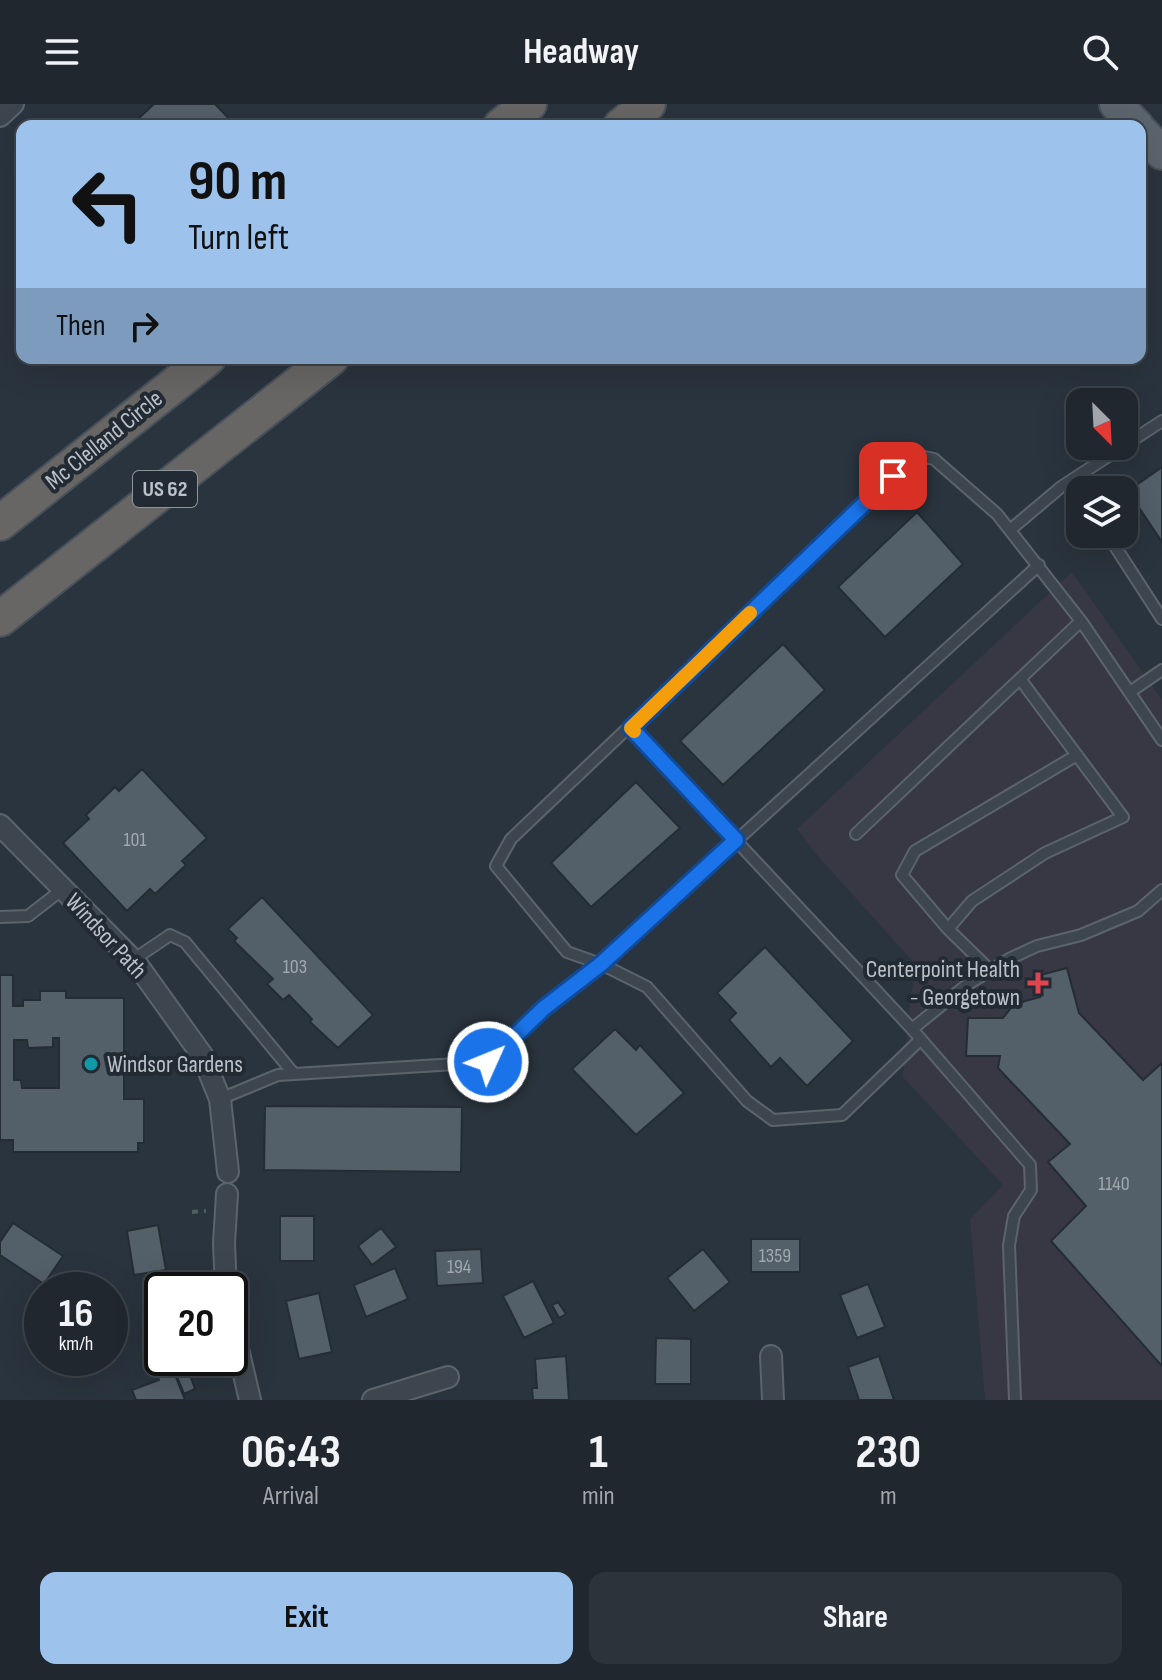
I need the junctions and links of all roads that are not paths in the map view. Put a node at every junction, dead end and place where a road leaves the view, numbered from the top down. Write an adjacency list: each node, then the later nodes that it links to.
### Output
1 (13, 104): 5 (street)
2 (529, 104): 6 (highway)
3 (648, 104): 7 (highway)
4 (1116, 104): 8 (main road)
5 (0, 116)
6 (509, 120)
7 (628, 120)
8 (1131, 120)
9 (1146, 136): 10 (main road)
10 (1162, 153)
11 (200, 364): 16 (highway, Mc Clelland Circle)
12 (323, 364): 20 (highway, US 62)
13 (1162, 421): 14 (lane)
14 (1078, 476)
15 (1066, 485): 17 (lane)
16 (0, 523)
17 (1010, 530): 19 (lane); 26 (lane)
18 (1116, 548): 21 (lane)
19 (1039, 565): 22 (lane); 31 (lane)
20 (0, 619)
21 (1162, 619)
22 (1081, 621): 24 (lane); 25 (lane)
23 (1162, 670): 25 (lane)
24 (1020, 679): 28 (lane); 30 (lane)
25 (1130, 692): 27 (lane)
26 (631, 728): 31 (lane); 37 (lane)
27 (1162, 740)
28 (1077, 755): 35 (lane); 35 (lane)
29 (0, 825): 32 (street, Windsor Path)
30 (856, 834)
31 (736, 840): 37 (lane); 39 (lane)
32 (63, 889): 34 (lane); 36 (street, Windsor Path)
33 (1162, 890): 38 (lane)
34 (0, 917)
35 (948, 929): 38 (lane)
36 (133, 960): 41 (lane); 42 (street, Windsor Path)
37 (601, 964): 40 (lane); 41 (lane)
38 (992, 972): 39 (lane)
39 (912, 1029): 40 (lane)
40 (921, 1039): 52 (lane)
41 (294, 1074): 42 (lane)
42 (220, 1099): 43 (street, Windsor Path)
43 (228, 1172)
44 (227, 1194): 45 (street)
45 (225, 1272)
46 (771, 1356): 51 (street)
47 (244, 1376): 49 (street)
48 (448, 1377): 50 (street)
49 (250, 1400)
50 (373, 1400)
51 (773, 1400)
52 (1015, 1400)

